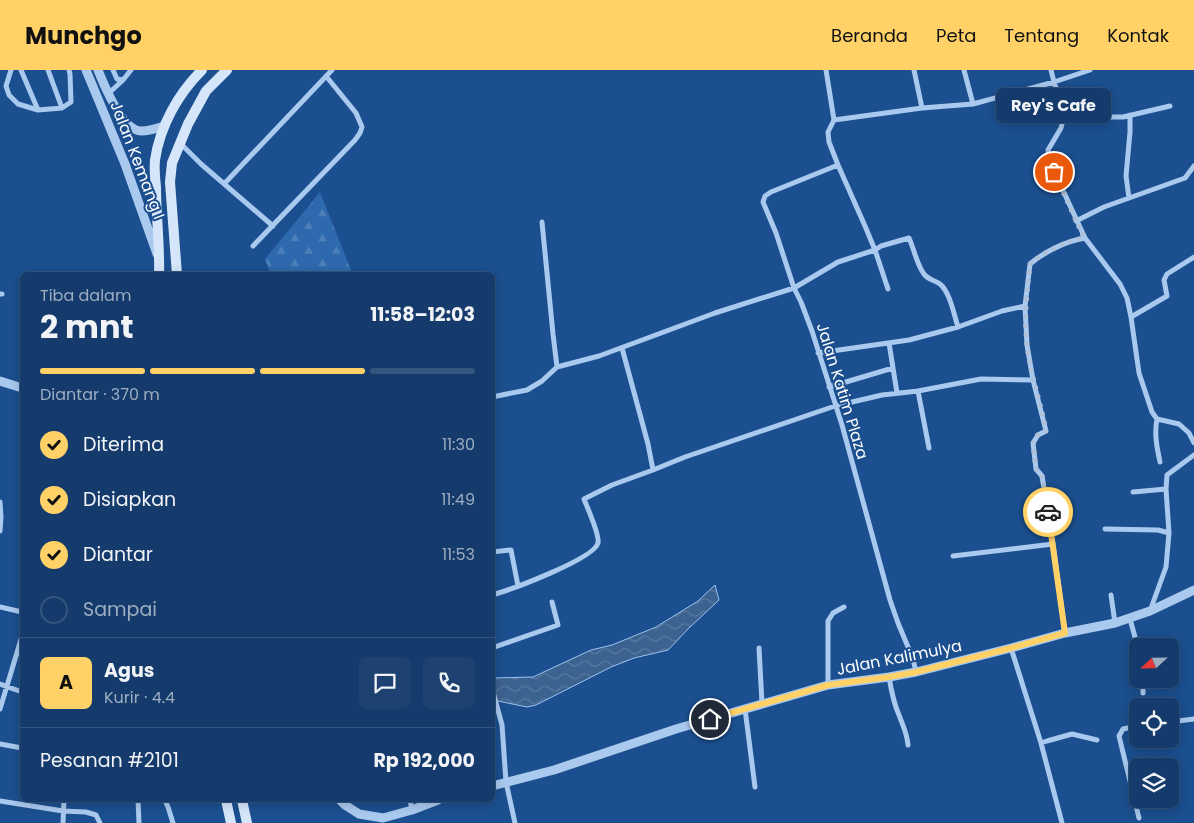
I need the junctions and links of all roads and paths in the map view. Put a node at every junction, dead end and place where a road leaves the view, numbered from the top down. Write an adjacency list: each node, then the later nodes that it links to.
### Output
1 (11, 70): 25 (street)
2 (48, 70): 23 (street)
3 (68, 70): 23 (street)
4 (86, 70): 42 (street, Jalan Kemang I)
5 (98, 70): 20 (street, Jalan Kemang I)
6 (113, 70): 18 (street)
7 (131, 70): 18 (street)
8 (202, 70): 29 (main road)
9 (227, 70): 30 (main road)
10 (332, 70): 17 (street)
11 (826, 70): 28 (street)
12 (914, 70): 24 (street)
13 (964, 70): 21 (street)
14 (1051, 70): 19 (street)
15 (1090, 70): 19 (street)
16 (24, 71): 25 (street)
17 (326, 76): 33 (street); 37 (street)
18 (123, 80): 20 (street)
19 (1054, 82): 21 (street); 26 (street)
20 (108, 94): 29 (street, Jalan Kemang I)
21 (973, 104): 24 (street)
22 (1170, 106): 27 (street)
23 (62, 108): 25 (street)
24 (922, 108): 28 (street)
25 (38, 110)
26 (1065, 112): 27 (street); 35 (street)
27 (1130, 115): 34 (street)
28 (834, 120): 31 (street)
29 (165, 126): 42 (main road)
30 (179, 143): 33 (street); 44 (main road)
31 (838, 165): 40 (street); 45 (street, Jalan Katim Plaza)
32 (1194, 166): 34 (street)
33 (224, 184): 37 (street)
34 (1129, 198): 35 (street)
35 (1076, 221): 38 (street)
36 (542, 222): 53 (street)
37 (273, 226): 39 (street)
38 (1084, 238): 47 (street); 48 (street)
39 (253, 246)
40 (875, 250): 45 (street); 46 (street); 49 (street)
41 (1194, 257): 48 (street)
42 (160, 261): 43 (main road)
43 (159, 272)
44 (177, 272)
45 (794, 288): 51 (street); 52 (street, Jalan Katim Plaza)
46 (888, 289)
47 (1025, 306): 49 (street); 55 (street)
48 (1131, 317): 63 (street)
49 (958, 327): 50 (street)
50 (890, 342): 52 (street); 54 (street)
51 (622, 348): 53 (street); 68 (street)
52 (818, 353): 58 (street, Jalan Katim Plaza)
53 (557, 367): 61 (street)
54 (894, 368): 58 (street); 60 (street)
55 (1033, 380): 59 (street); 76 (street)
56 (0, 381): 57 (street)
57 (20, 387)
58 (829, 387): 62 (street, Jalan Katim Plaza)
59 (918, 391): 60 (street); 65 (street)
60 (897, 393): 62 (street)
61 (495, 396)
62 (835, 406): 68 (street); 96 (street, Jalan Katim Plaza)
63 (1157, 419): 64 (street); 67 (street)
64 (1194, 443)
65 (929, 448)
66 (1194, 455): 69 (street)
67 (1160, 462)
68 (653, 470): 79 (street)
69 (1166, 489): 70 (street); 75 (street)
70 (1133, 492)
71 (0, 502): 72 (street)
72 (1, 517): 74 (street)
73 (1105, 529): 75 (street)
74 (0, 531)
75 (1169, 533): 86 (street)
76 (1053, 544): 78 (street); 90 (street)
77 (495, 552): 79 (street)
78 (953, 556)
79 (518, 586): 81 (street)
80 (1194, 590): 86 (street, Jalan Kalimulya)
81 (495, 595)
82 (1111, 595): 89 (street)
83 (552, 602): 93 (street)
84 (0, 607): 87 (street)
85 (844, 607): 99 (street)
86 (1150, 611): 88 (street, Jalan Kalimulya)
87 (20, 612)
88 (1130, 619): 89 (street, Jalan Kalimulya); 91 (street)
89 (1115, 623): 90 (street, Jalan Kalimulya)
90 (1065, 633): 95 (street, Jalan Kalimulya)
91 (1135, 638)
92 (20, 643): 100 (street)
93 (495, 647)
94 (759, 648): 105 (street)
95 (1011, 648): 96 (street, Jalan Kalimulya); 112 (street)
96 (916, 672): 97 (street, Jalan Kalimulya)
97 (889, 677): 99 (street, Jalan Kalimulya); 114 (street)
98 (0, 684): 100 (street)
99 (828, 685): 105 (street, Jalan Kalimulya)
100 (7, 687): 102 (street); 106 (street)
101 (1143, 688): 103 (street)
102 (20, 691)
103 (1143, 693)
104 (495, 699): 116 (street)
105 (762, 703): 107 (street, Jalan Kalimulya)
106 (0, 709)
107 (745, 709): 116 (street, Jalan Kalimulya); 118 (street)
108 (1194, 719): 109 (street)
109 (1179, 721)
110 (1129, 728): 130 (street)
111 (1097, 740): 112 (street)
112 (1041, 743): 139 (street)
113 (0, 744): 115 (street)
114 (908, 745)
115 (20, 748)
116 (506, 782): 117 (street, Jalan Kalimulya); 138 (street)
117 (495, 785)
118 (755, 786)
119 (0, 801): 129 (street)
120 (64, 802): 129 (street)
121 (138, 802): 134 (street)
122 (166, 802): 135 (street)
123 (227, 802): 136 (main road)
124 (242, 802): 137 (main road)
125 (342, 802): 131 (street)
126 (410, 802): 128 (street)
127 (433, 802): 128 (street)
128 (412, 810): 131 (street)
129 (63, 811): 132 (street); 133 (street)
130 (1139, 818)
131 (381, 821)
132 (63, 823)
133 (100, 823)
134 (139, 823)
135 (173, 823)
136 (232, 823)
137 (247, 823)
138 (516, 823)
139 (1062, 823)

